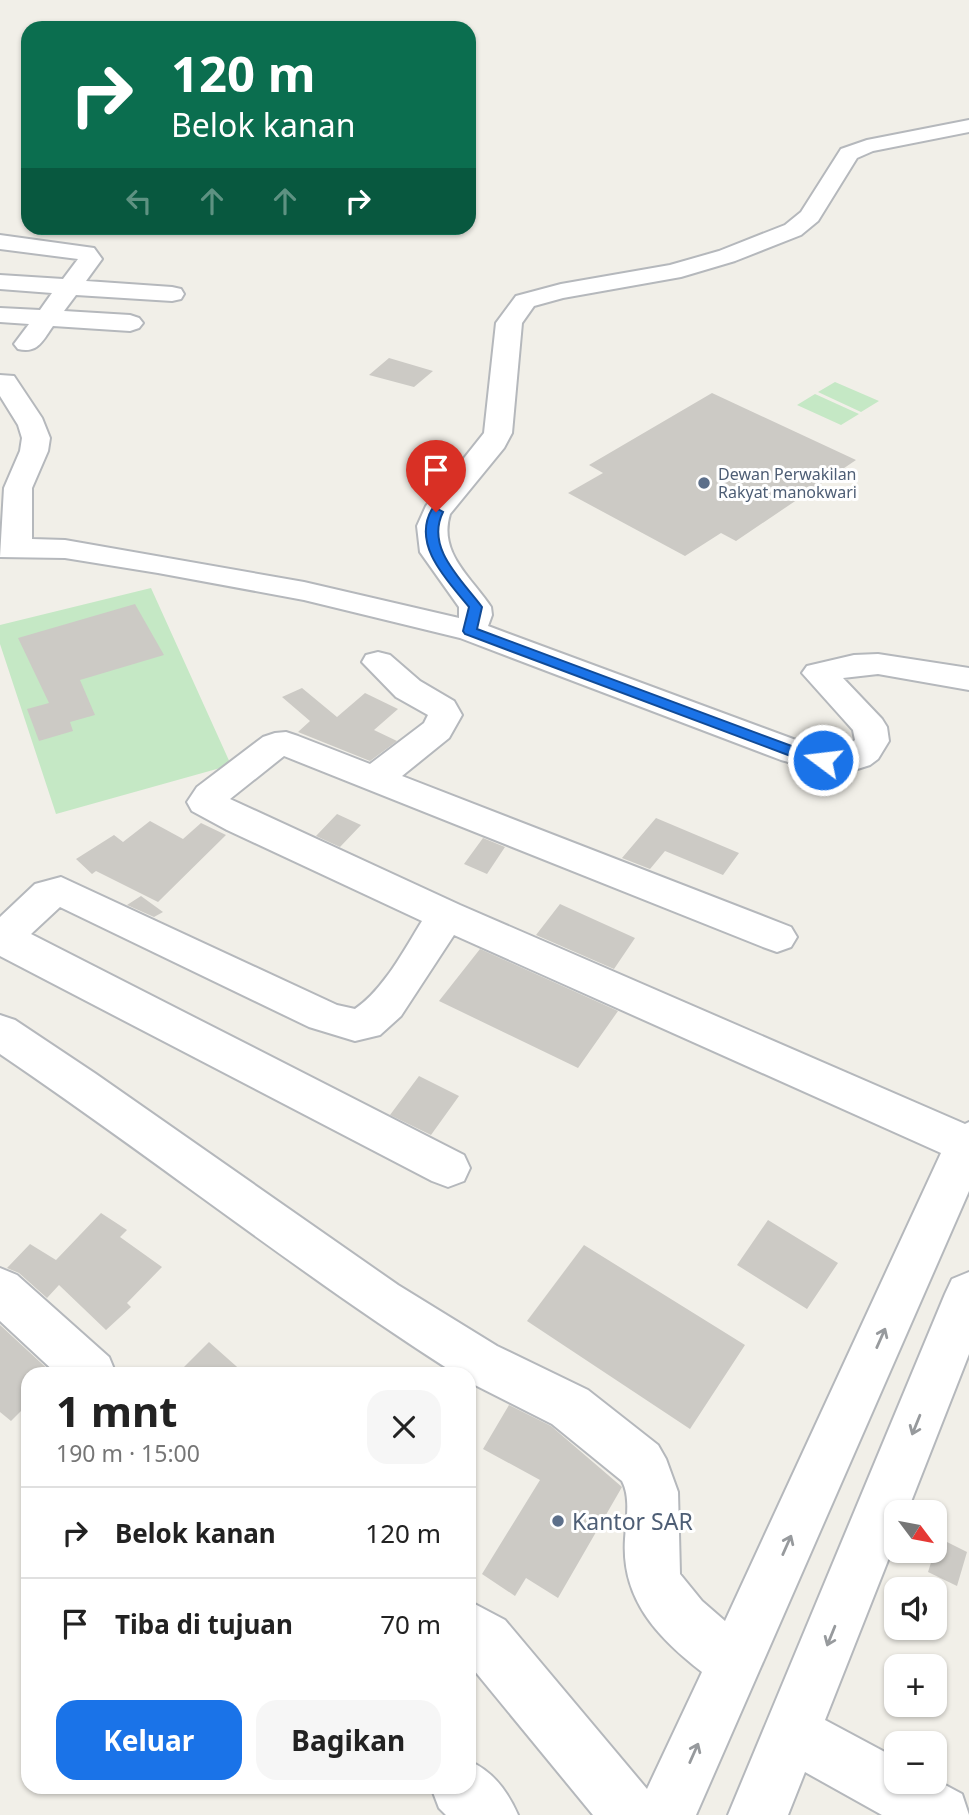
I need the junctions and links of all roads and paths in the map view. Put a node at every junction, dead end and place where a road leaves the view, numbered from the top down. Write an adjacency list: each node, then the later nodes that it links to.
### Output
1 (969, 126): 12 (street)
2 (0, 242): 4 (street)
3 (0, 282): 4 (street)
4 (70, 285): 5 (street); 7 (street)
5 (172, 293)
6 (0, 315): 7 (street)
7 (46, 318): 8 (street); 9 (street)
8 (130, 323)
9 (27, 344)
10 (5, 382): 11 (street)
11 (8, 548): 12 (street)
12 (470, 631): 14 (street)
13 (378, 662): 15 (street)
14 (969, 679)
15 (373, 780): 16 (street); 17 (street)
16 (446, 915): 18 (street); 20 (street)
17 (777, 937)
18 (2, 939): 21 (street)
19 (0, 1032): 26 (street)
20 (968, 1143): 26 (street, one-way to 20)
21 (448, 1168)
22 (0, 1290): 24 (street)
23 (969, 1294): 27 (street, one-way to 27)
24 (84, 1367)
25 (476, 1634): 30 (street)
26 (734, 1662): 31 (street, one-way to 26)
27 (792, 1733): 32 (street); 33 (street)
28 (467, 1794): 29 (street)
29 (488, 1815)
30 (631, 1815)
31 (666, 1815)
32 (758, 1815)
33 (941, 1815)

